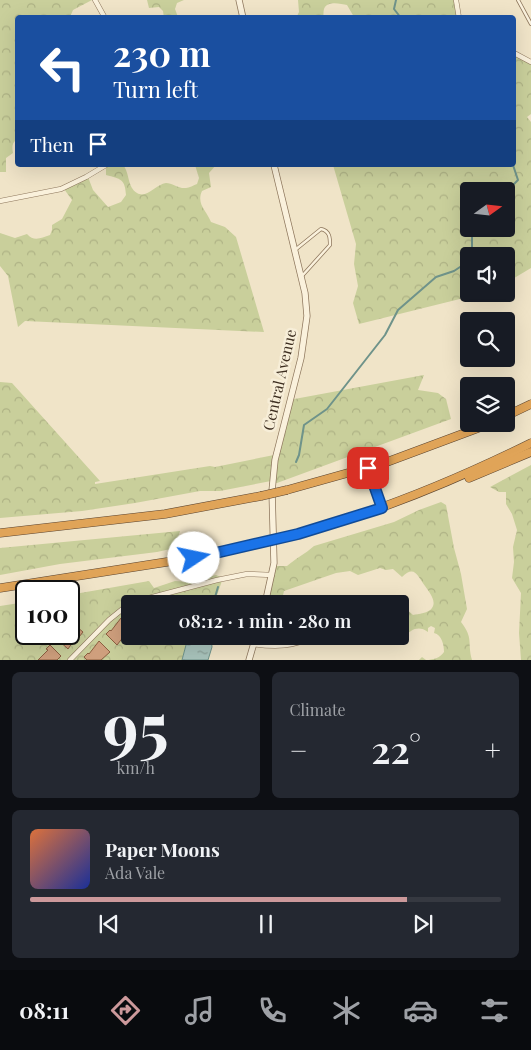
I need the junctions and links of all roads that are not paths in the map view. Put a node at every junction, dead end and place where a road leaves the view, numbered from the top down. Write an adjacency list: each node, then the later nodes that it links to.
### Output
1 (95, 0): 5 (street)
2 (239, 0): 6 (street)
3 (456, 0): 7 (street)
4 (518, 0): 8 (lane)
5 (103, 15)
6 (242, 15)
7 (458, 15)
8 (531, 24)
9 (516, 54): 10 (street)
10 (531, 62)
11 (103, 167): 13 (street)
12 (274, 167): 14 (street, Central Avenue)
13 (0, 201)
14 (295, 250): 15 (street, Central Avenue); 15 (lane)
15 (302, 276): 25 (street, Central Avenue)
16 (531, 404): 17 (highway)
17 (515, 412)
18 (468, 432): 21 (highway)
19 (531, 443): 22 (highway)
20 (531, 452): 22 (highway)
21 (368, 468): 23 (lane); 24 (highway, bridge)
22 (401, 501): 23 (highway)
23 (382, 508): 26 (highway, bridge)
24 (0, 533)
25 (272, 575): 27 (street, Central Avenue); 31 (street)
26 (0, 588)
27 (267, 595)
28 (254, 645): 32 (street)
29 (262, 645): 30 (street)
30 (291, 645)
31 (70, 660)
32 (249, 660)

